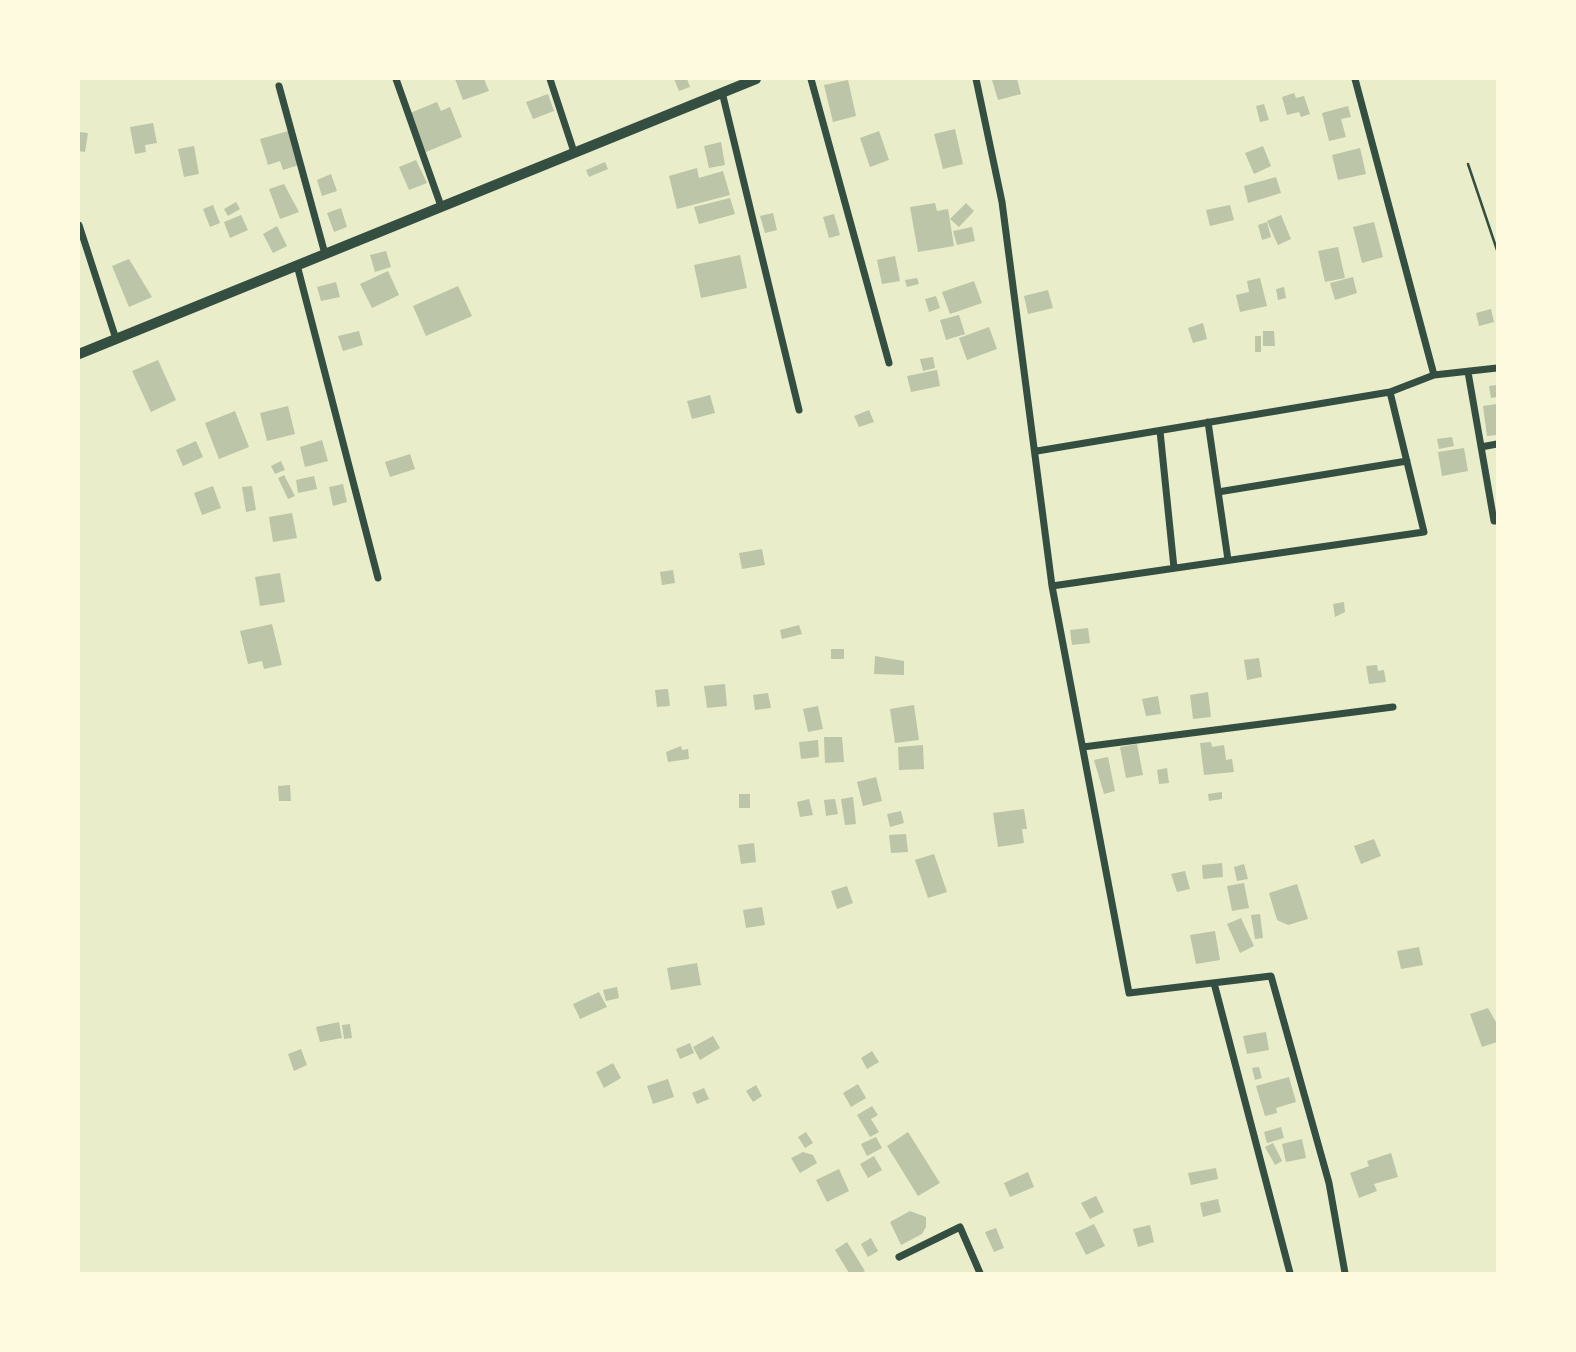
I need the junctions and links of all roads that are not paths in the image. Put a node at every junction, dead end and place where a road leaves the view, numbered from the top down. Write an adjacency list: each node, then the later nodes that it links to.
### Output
1 (396, 79): 10 (street)
2 (550, 79): 9 (street)
3 (756, 79): 8 (main road)
4 (811, 79): 16 (street)
5 (976, 79): 26 (street)
6 (1354, 79): 19 (street)
7 (279, 86): 12 (street)
8 (722, 92): 9 (main road); 21 (street)
9 (575, 152): 10 (main road)
10 (441, 206): 12 (main road)
11 (79, 225): 14 (street)
12 (326, 254): 13 (main road)
13 (297, 265): 14 (main road); 32 (street)
14 (116, 339): 15 (main road)
15 (79, 354)
16 (889, 363)
17 (1497, 368): 18 (street)
18 (1468, 372): 19 (street); 25 (street)
19 (1434, 374): 20 (street)
20 (1390, 392): 22 (street); 27 (street)
21 (799, 410)
22 (1208, 422): 23 (street); 28 (street)
23 (1160, 431): 26 (street); 31 (street)
24 (1497, 444): 25 (street)
25 (1481, 447): 29 (street)
26 (1037, 452): 33 (street)
27 (1407, 461): 28 (street); 30 (street)
28 (1218, 492): 30 (street)
29 (1497, 521)
30 (1228, 560): 31 (street)
31 (1174, 568): 33 (street)
32 (378, 579)
33 (1052, 586): 35 (street)
34 (1393, 706): 35 (street)
35 (1083, 747): 36 (street)
36 (1214, 983): 39 (street); 40 (street)
37 (899, 1257): 38 (street)
38 (980, 1273)
39 (1290, 1273)
40 (1345, 1273)

